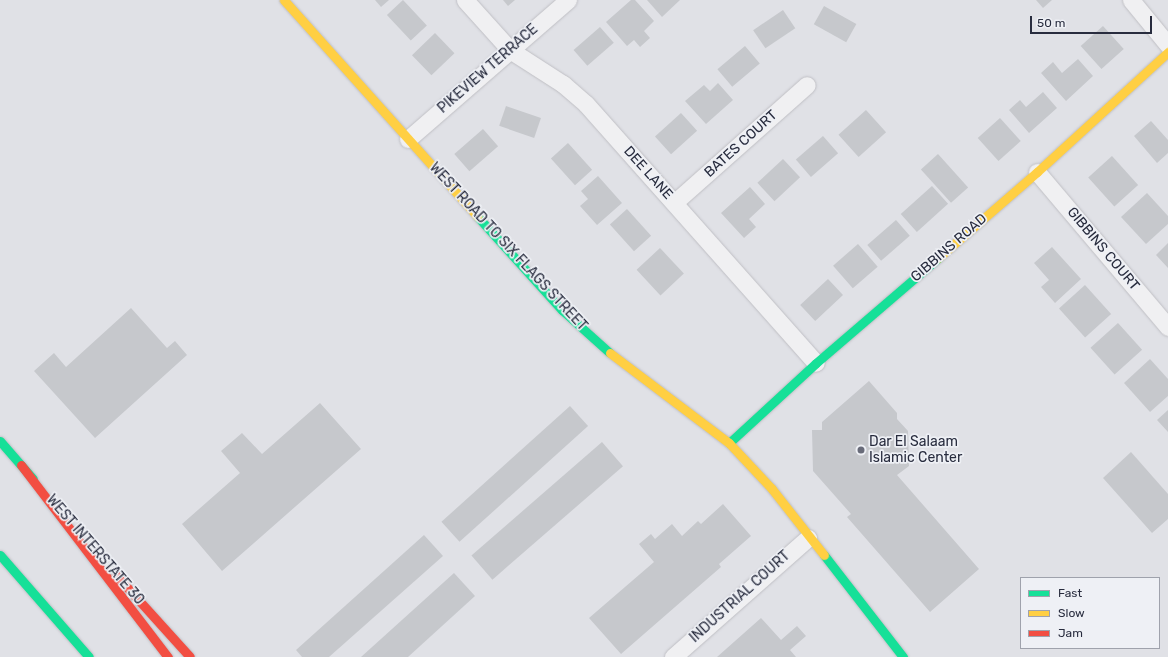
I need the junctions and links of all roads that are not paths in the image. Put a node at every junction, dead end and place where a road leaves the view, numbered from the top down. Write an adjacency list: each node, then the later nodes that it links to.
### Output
1 (284, 0): 9 (main road, WEST ROAD TO SIX FLAGS STREET)
2 (465, 0): 6 (street, DEE LANE)
3 (568, 0): 6 (street, PIKEVIEW TERRACE)
4 (1131, 0): 5 (street)
5 (1168, 46)
6 (510, 50): 9 (street, PIKEVIEW TERRACE); 11 (street, DEE LANE)
7 (1168, 52): 10 (main road, GIBBINS ROAD)
8 (807, 85): 11 (street, BATES COURT)
9 (408, 139): 15 (main road, WEST ROAD TO SIX FLAGS STREET)
10 (1037, 172): 12 (street, GIBBINS COURT); 13 (main road, GIBBINS ROAD)
11 (675, 202): 13 (street, DEE LANE)
12 (1168, 327)
13 (816, 363): 15 (main road, GIBBINS ROAD)
14 (0, 441): 16 (main road, WEST INTERSTATE 30)
15 (729, 443): 17 (main road, WEST ROAD TO SIX FLAGS STREET)
16 (21, 465): 20 (main road); 21 (main road, WEST INTERSTATE 30)
17 (808, 538): 22 (street, INDUSTRIAL COURT); 23 (main road, WEST ROAD TO SIX FLAGS STREET)
18 (0, 555): 19 (main road)
19 (89, 657)
20 (168, 657)
21 (190, 657)
22 (673, 657)
23 (903, 657)

